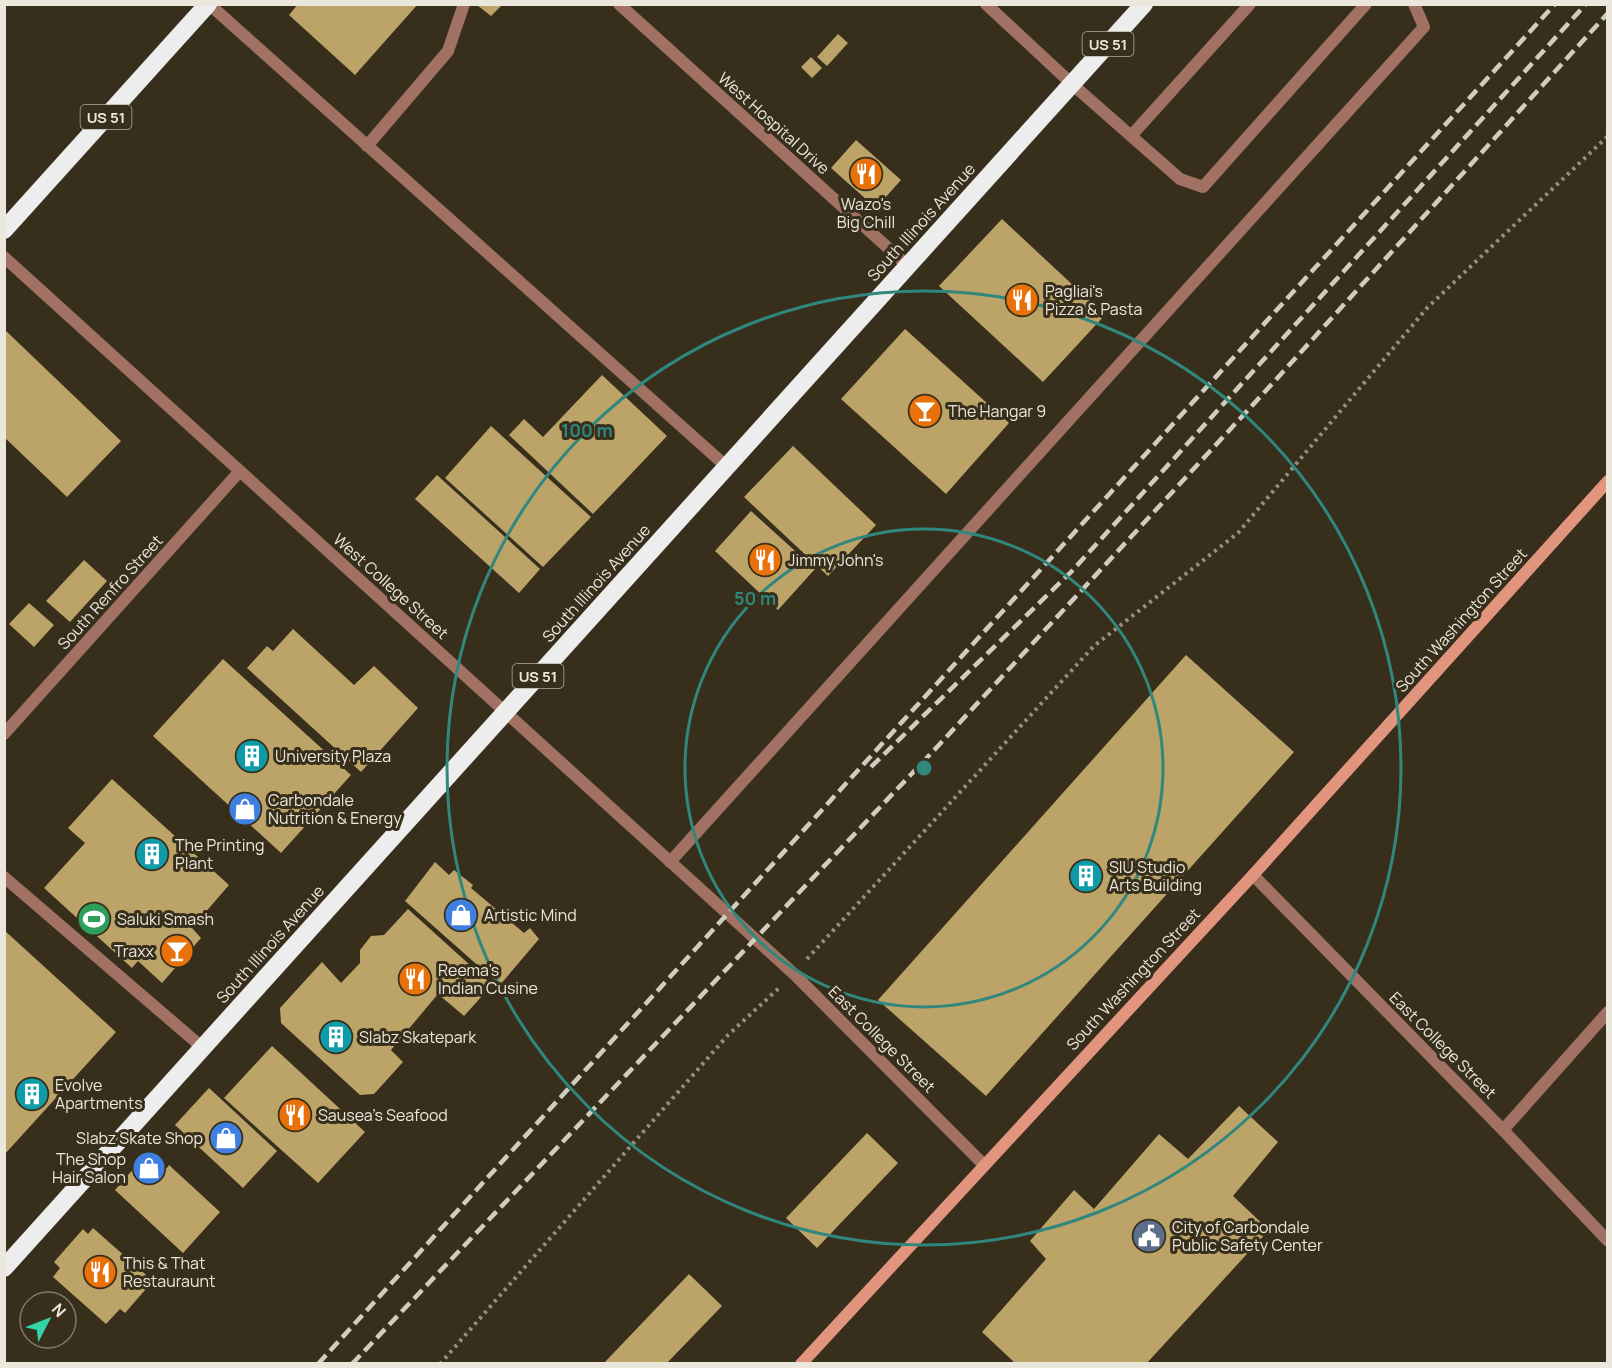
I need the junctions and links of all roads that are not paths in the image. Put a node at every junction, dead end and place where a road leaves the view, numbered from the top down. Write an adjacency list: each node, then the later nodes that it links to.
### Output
1 (208, 4): 11 (street); 12 (highway, US 51)
2 (464, 4): 11 (street)
3 (619, 4): 14 (street, West Hospital Drive)
4 (986, 4): 9 (street)
5 (1144, 4): 9 (highway, South Illinois Avenue / US 51)
6 (1250, 4): 10 (street)
7 (1366, 4): 10 (street)
8 (1414, 4): 20 (street)
9 (1072, 84): 10 (street); 14 (highway, South Illinois Avenue / US 51)
10 (1131, 136)
11 (367, 146): 15 (street)
12 (4, 230)
13 (4, 257): 16 (street, West College Street)
14 (908, 266): 15 (highway, South Illinois Avenue / US 51)
15 (727, 467): 18 (highway, South Illinois Avenue / US 51)
16 (240, 471): 18 (street, West College Street); 19 (street, South Renfro Street)
17 (1608, 481): 21 (street, South Washington Street)
18 (505, 713): 20 (street, West College Street); 25 (highway, South Illinois Avenue / US 51)
19 (4, 734)
20 (670, 862): 23 (street, West College Street)
21 (1253, 875): 26 (street, East College Street); 27 (street, South Washington Street)
22 (4, 877): 25 (street)
23 (755, 940): 27 (street, East College Street)
24 (1608, 1012): 26 (street)
25 (203, 1048): 29 (highway, South Illinois Avenue / US 51)
26 (1503, 1130): 28 (street, East College Street)
27 (983, 1164): 30 (street, South Washington Street)
28 (1608, 1241)
29 (4, 1268)
30 (801, 1364)

